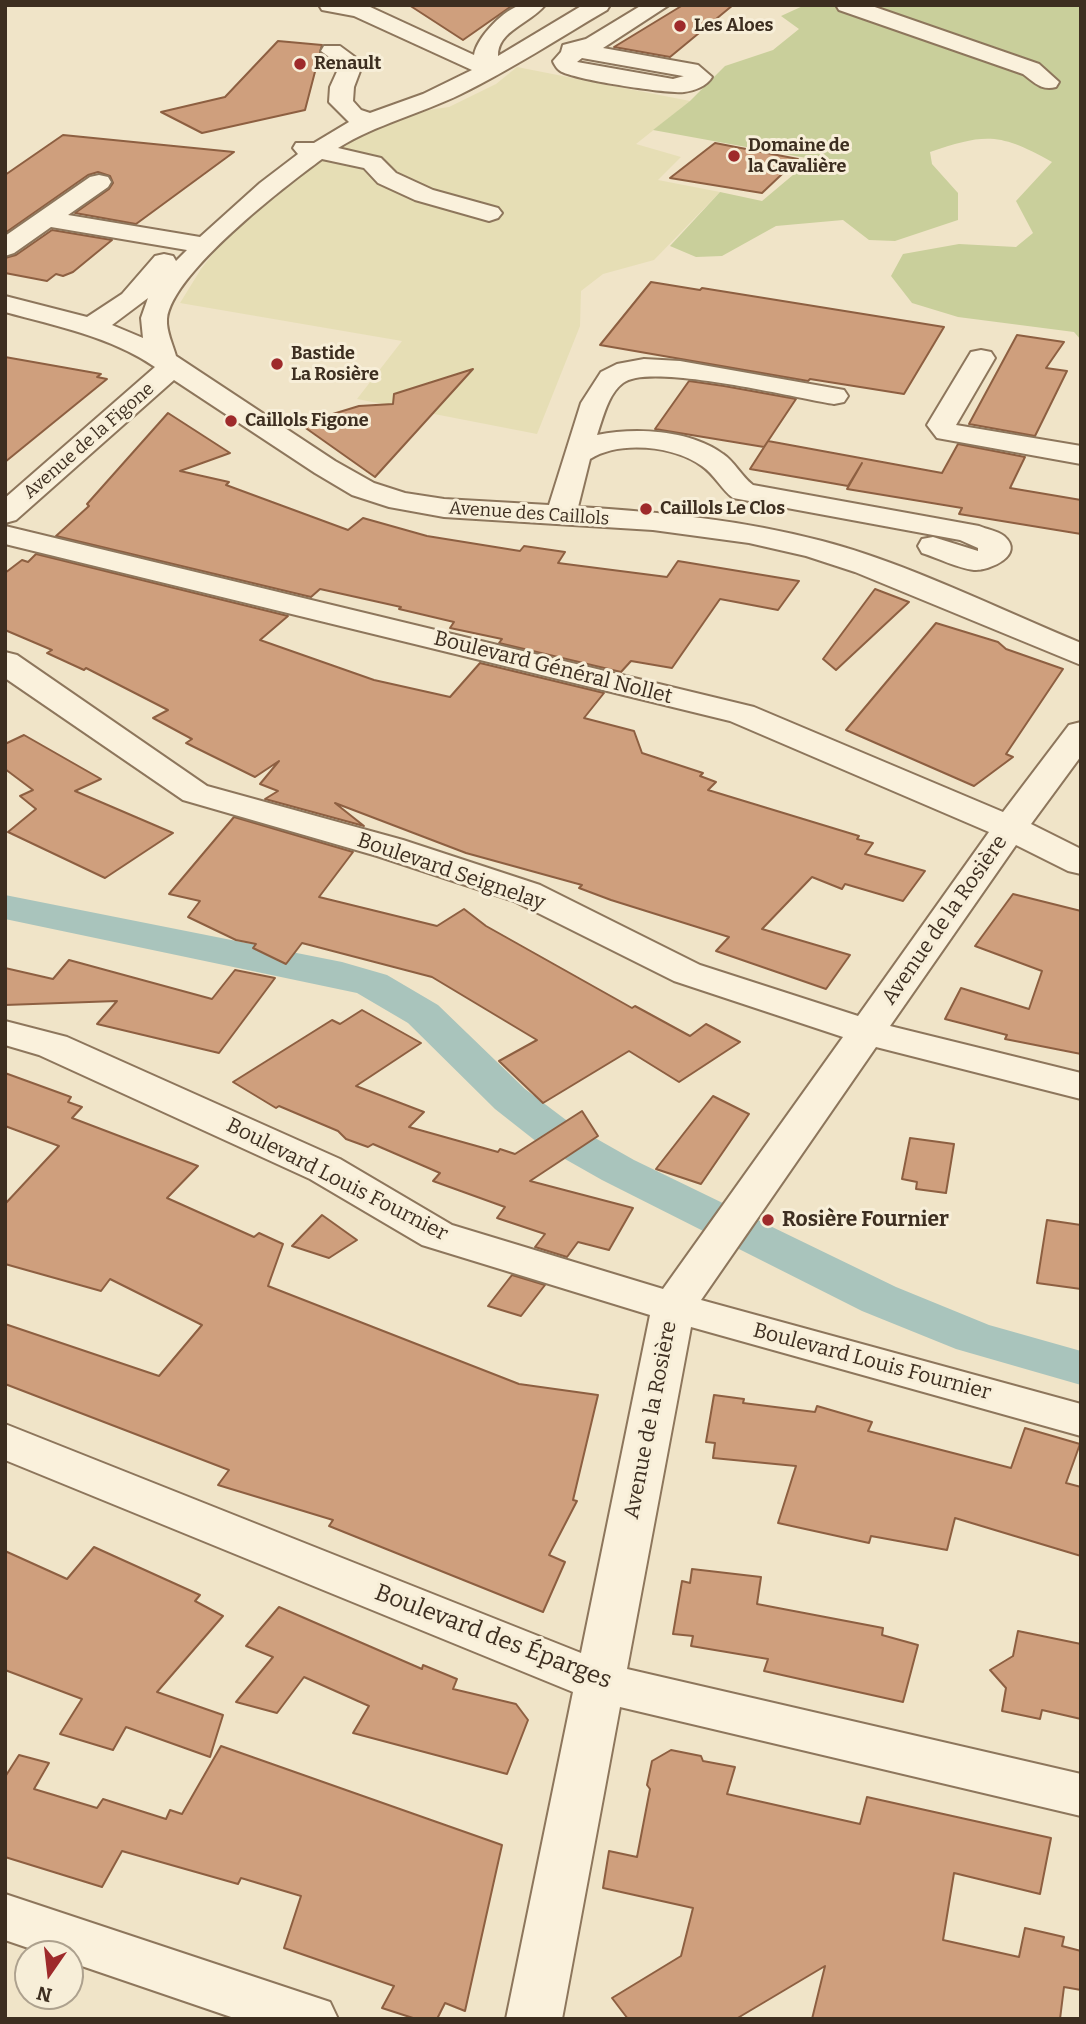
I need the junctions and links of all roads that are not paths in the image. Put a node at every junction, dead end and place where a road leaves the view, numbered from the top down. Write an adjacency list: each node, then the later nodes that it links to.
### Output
1 (330, 5): 9 (street)
2 (534, 5): 9 (street)
3 (575, 5): 9 (street)
4 (599, 5): 9 (street)
5 (658, 5): 7 (street)
6 (847, 5): 10 (street)
7 (578, 50): 7 (street); 9 (street)
8 (332, 51): 11 (street)
9 (497, 58): 11 (street)
10 (1048, 82)
11 (361, 118): 12 (street)
12 (307, 148): 14 (street); 16 (street)
13 (99, 182): 15 (street)
14 (489, 213)
15 (46, 219): 16 (street); 17 (street)
16 (192, 243): 19 (street); 21 (street)
17 (5, 248)
18 (5, 304): 19 (street, Avenue des Caillols)
19 (90, 326): 21 (street, Avenue des Caillols)
20 (981, 358): 24 (street)
21 (167, 364): 25 (street, Avenue de la Figone); 26 (street, Avenue des Caillols)
22 (834, 396): 23 (street)
23 (579, 454): 26 (street); 28 (street)
24 (1081, 455)
25 (5, 514)
26 (561, 516): 29 (street, Avenue des Caillols)
27 (5, 535): 32 (street, Boulevard Général Nollet)
28 (933, 546)
29 (1081, 656)
30 (5, 662): 34 (street, Boulevard Seignelay)
31 (1081, 732): 32 (street, Avenue de la Rosière)
32 (1010, 828): 33 (street, Boulevard Général Nollet); 34 (street, Avenue de la Rosière)
33 (1081, 863)
34 (866, 1032): 36 (street, Boulevard Seignelay); 37 (street, Avenue de la Rosière)
35 (5, 1033): 37 (street, Boulevard Louis Fournier)
36 (1081, 1086)
37 (673, 1307): 38 (street, Boulevard Louis Fournier); 40 (street, Avenue de la Rosière)
38 (1081, 1420)
39 (5, 1441): 40 (street, Boulevard des Éparges)
40 (600, 1682): 41 (street, Boulevard des Éparges); 44 (street, Avenue de la Rosière)
41 (1081, 1795)
42 (5, 1917): 43 (street)
43 (310, 2019)
44 (534, 2019)

